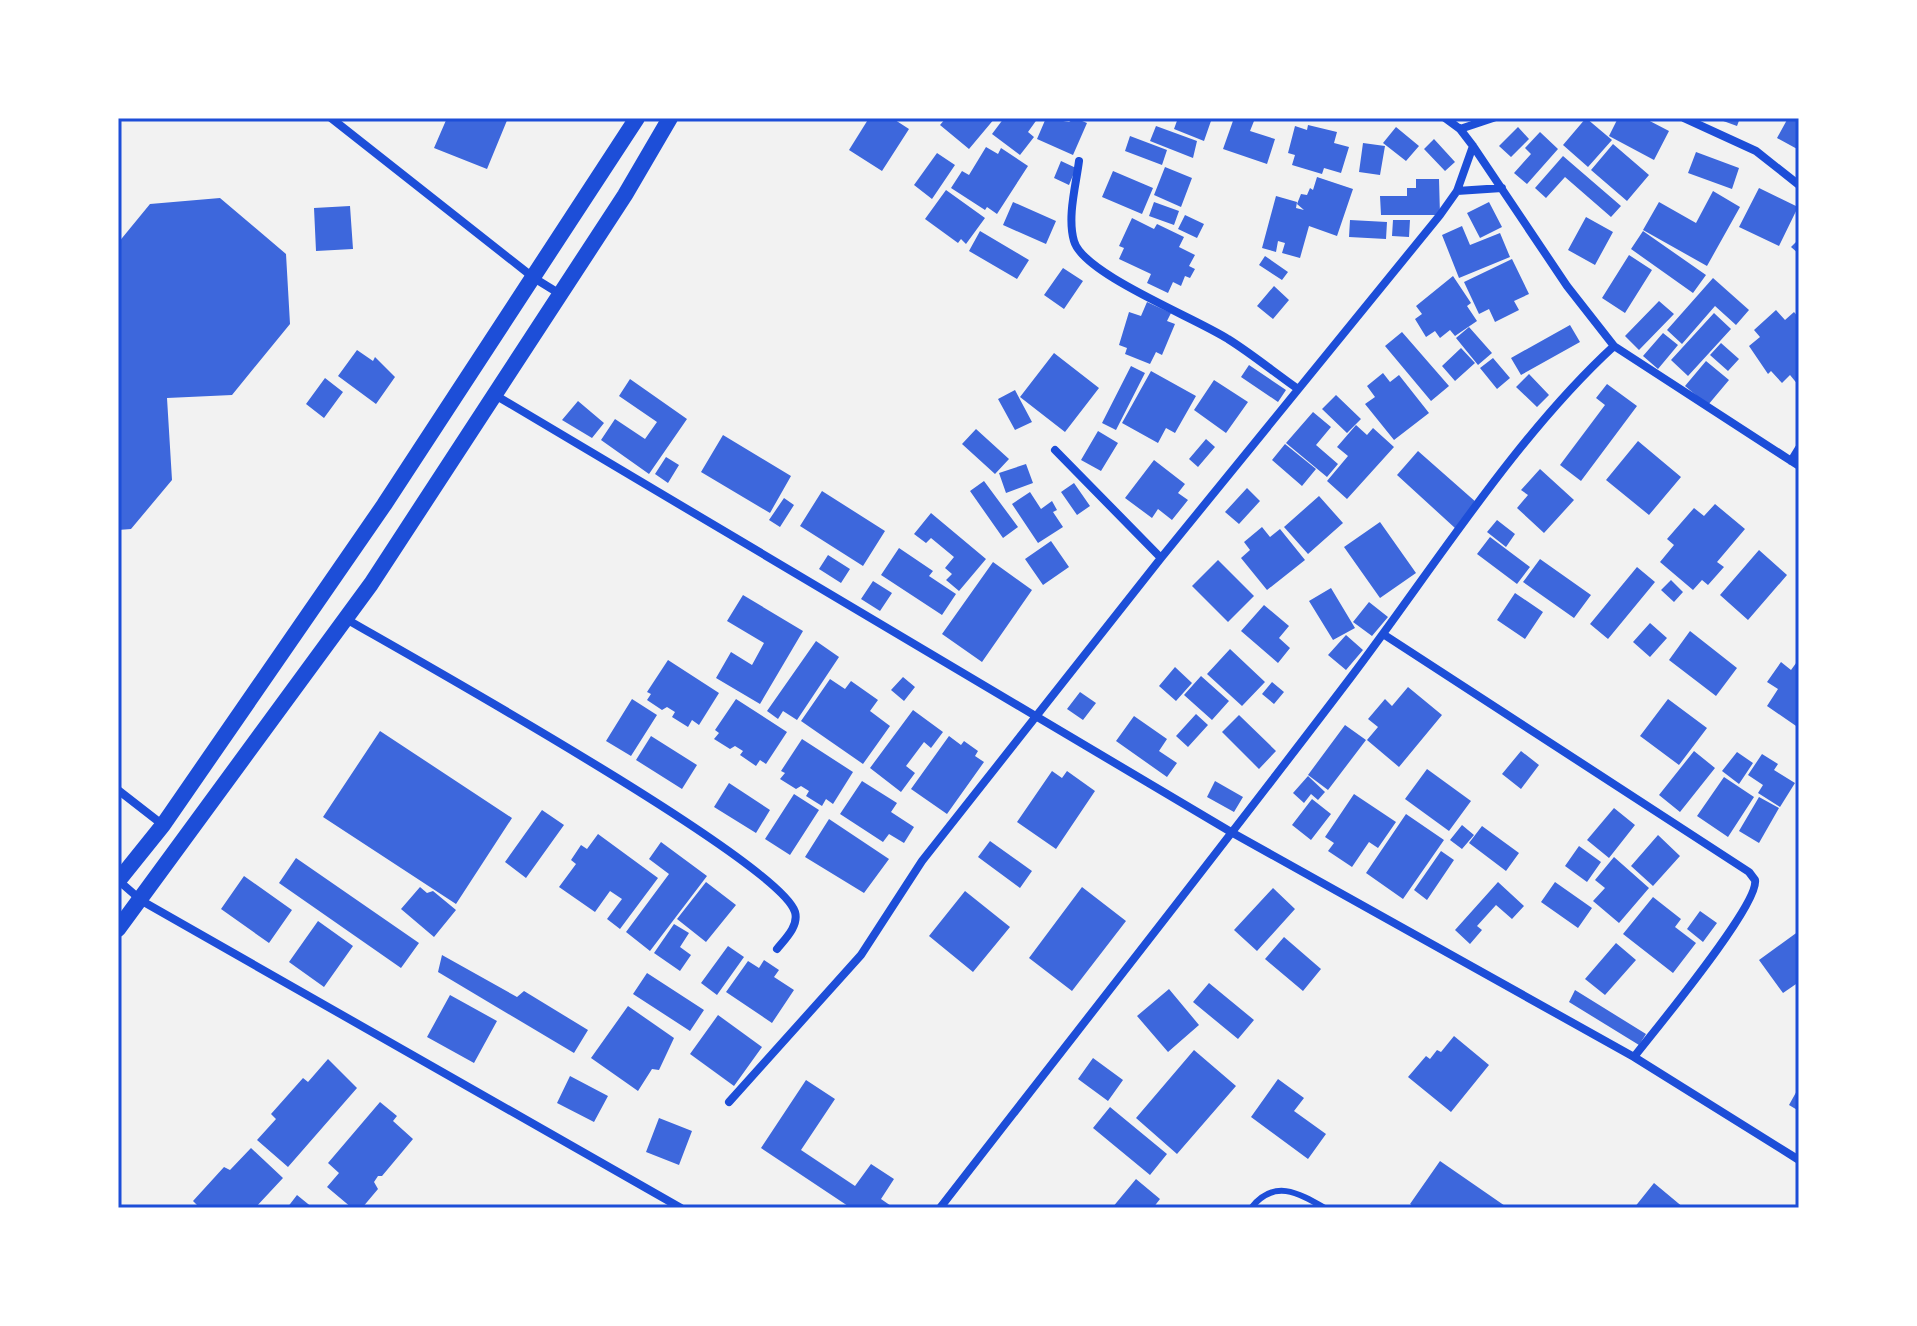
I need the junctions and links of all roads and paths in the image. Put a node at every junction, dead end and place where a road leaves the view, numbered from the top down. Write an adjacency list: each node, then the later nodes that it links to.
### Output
1 (331, 118): 13 (street)
2 (637, 118): 13 (main road)
3 (670, 118): 14 (main road)
4 (1445, 118): 7 (street)
5 (1493, 118): 7 (street)
6 (1684, 118): 10 (street)
7 (1460, 129): 8 (street)
8 (1473, 146): 11 (street); 12 (street)
9 (1079, 161): 16 (street)
10 (1799, 185)
11 (1502, 188): 12 (street); 15 (street)
12 (1457, 191): 16 (street)
13 (534, 278): 14 (street); 26 (main road)
14 (560, 294): 17 (main road)
15 (1614, 346): 20 (street); 23 (street)
16 (1298, 389): 21 (street)
17 (495, 395): 22 (main road); 24 (street)
18 (1799, 448): 20 (street)
19 (1055, 450): 21 (street)
20 (1795, 463)
21 (1161, 558): 24 (street)
22 (345, 619): 29 (main road); 31 (street)
23 (1383, 634): 27 (street); 32 (street)
24 (1037, 716): 27 (street); 33 (street)
25 (118, 790): 26 (street)
26 (163, 825): 28 (main road)
27 (1231, 832): 32 (street); 36 (street)
28 (118, 881): 29 (street)
29 (142, 901): 30 (main road); 35 (street)
30 (118, 929)
31 (777, 949)
32 (1634, 1057): 34 (street)
33 (729, 1102)
34 (1799, 1160)
35 (681, 1208)
36 (940, 1208)
37 (1251, 1208): 38 (lane)
38 (1325, 1208)

